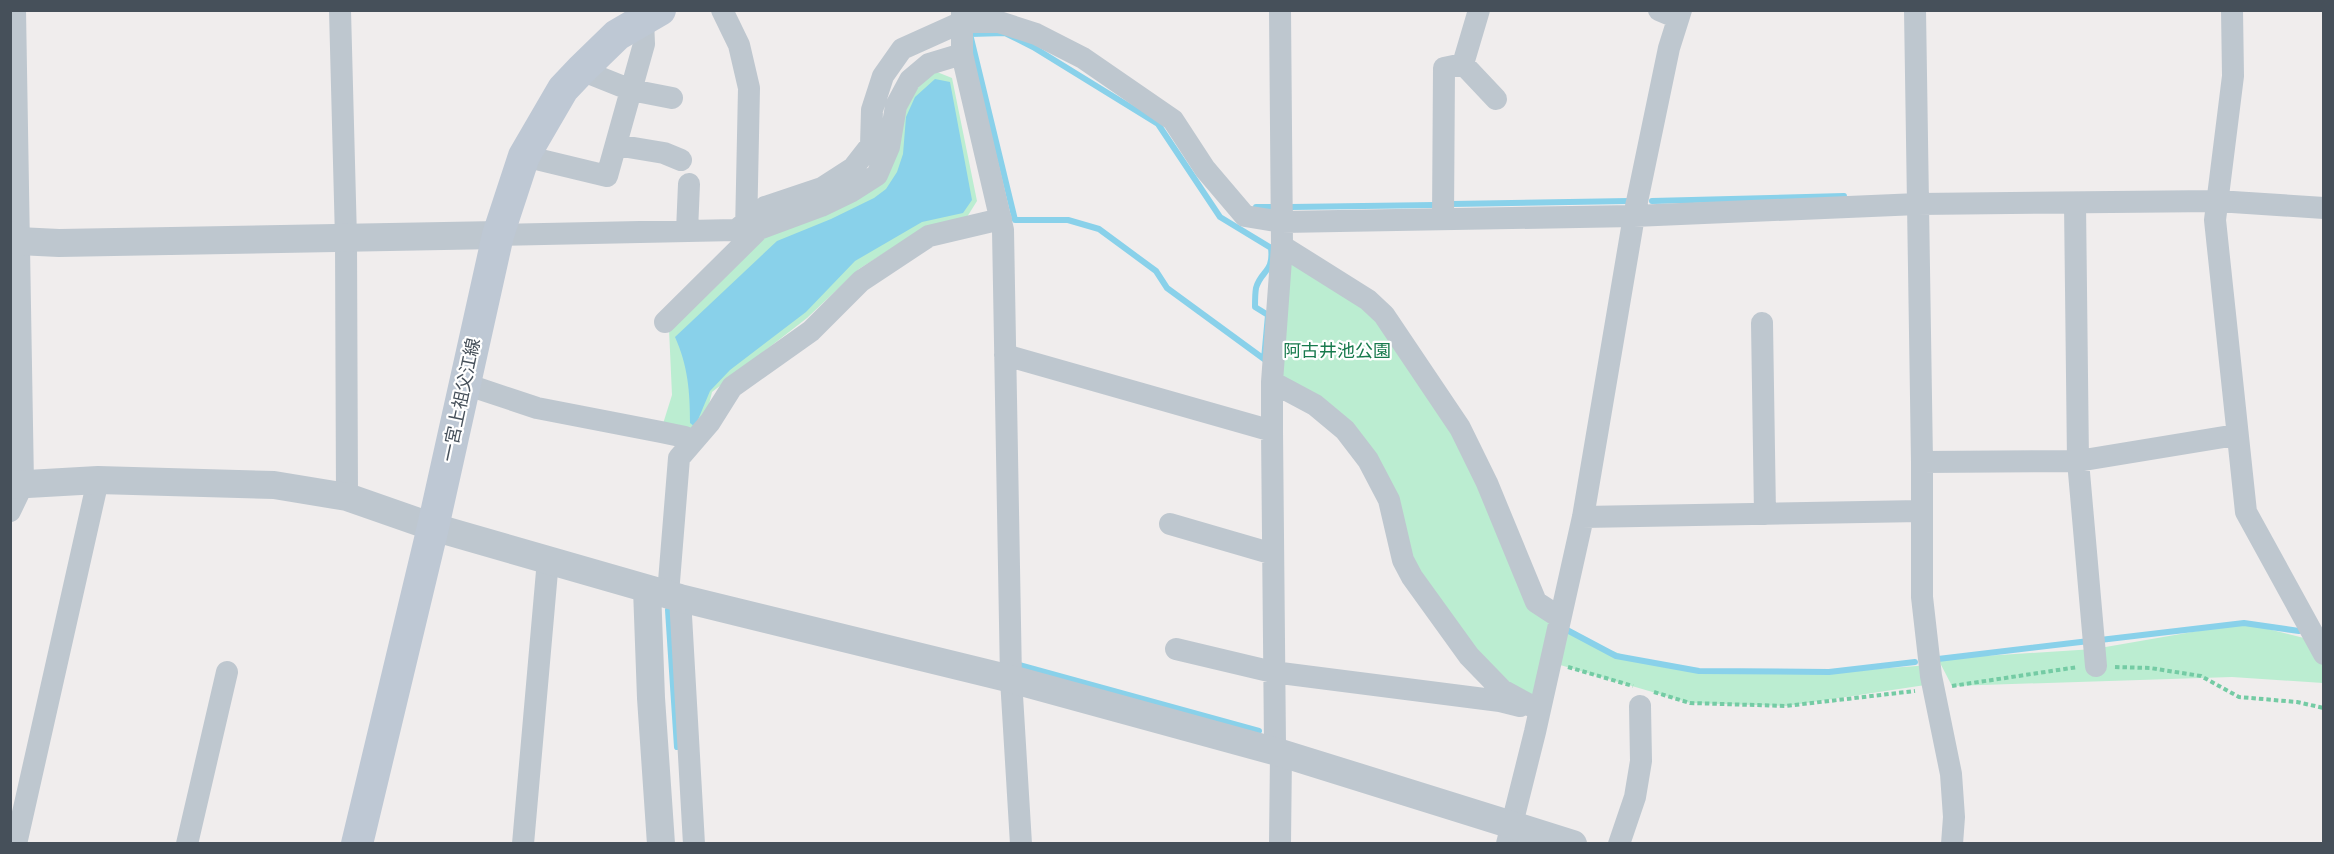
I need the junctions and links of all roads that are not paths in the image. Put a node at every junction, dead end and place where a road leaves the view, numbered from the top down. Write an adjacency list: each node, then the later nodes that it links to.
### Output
1 (15, 10): 32 (street)
2 (340, 10): 33 (street)
3 (722, 10): 30 (street)
4 (1280, 10): 28 (street)
5 (1479, 10): 12 (street)
6 (1915, 10): 23 (street)
7 (2232, 10): 21 (street)
8 (1673, 13): 25 (street)
9 (652, 15): 13 (main road, 一宮上祖父江線); 14 (street)
10 (962, 16): 11 (street); 28 (street); 30 (street)
11 (962, 54): 27 (street); 30 (street)
12 (1463, 64): 16 (street); 26 (street)
13 (581, 70): 14 (street); 18 (main road, 一宮上祖父江線)
14 (631, 90): 15 (street); 17 (street)
15 (672, 98)
16 (1496, 99)
17 (616, 145): 18 (street); 19 (street)
18 (524, 156): 31 (main road, 一宮上祖父江線)
19 (681, 160)
20 (689, 183): 29 (street)
21 (2217, 201): 22 (street); 24 (street); 41 (street)
22 (2075, 203): 23 (street); 43 (street)
23 (1918, 204): 25 (street); 44 (street)
24 (2324, 208)
25 (1635, 216): 26 (street); 51 (street)
26 (1443, 218): 28 (street)
27 (1000, 219): 37 (street); 42 (street)
28 (1282, 222): 34 (street)
29 (687, 231): 30 (street); 31 (street)
30 (746, 231): 35 (street)
31 (498, 235): 33 (street); 39 (main road, 一宮上祖父江線)
32 (14, 238): 33 (street); 46 (street)
33 (346, 239): 47 (street)
34 (1282, 246): 38 (street); 57 (street)
35 (665, 321)
36 (1762, 323): 50 (street)
37 (1005, 355): 40 (street); 63 (street)
38 (1272, 382): 40 (street); 65 (street)
39 (465, 384): 42 (street); 53 (main road, 一宮上祖父江線)
40 (1272, 431): 54 (street)
41 (2236, 435): 43 (street); 59 (street)
42 (693, 441): 56 (street)
43 (2078, 461): 44 (street); 60 (street)
44 (1922, 462): 49 (street)
45 (98, 480): 46 (street); 47 (street); 68 (street)
46 (17, 484): 48 (street)
47 (346, 497): 53 (street)
48 (10, 511)
49 (1922, 511): 50 (street); 78 (street)
50 (1765, 514): 51 (street)
51 (1583, 517): 57 (street)
52 (1170, 524): 54 (street)
53 (433, 527): 55 (street); 70 (main road, 一宮上祖父江線)
54 (1273, 554): 62 (street)
55 (548, 560): 56 (street); 71 (street)
56 (665, 594): 63 (street); 72 (street); 73 (street)
57 (1559, 617): 65 (street)
58 (1176, 649): 62 (street)
59 (2324, 654)
60 (2096, 666)
61 (227, 672): 69 (street)
62 (1273, 672): 65 (street); 66 (street)
63 (1011, 679): 66 (street); 74 (street)
64 (1640, 706): 77 (street)
65 (1539, 710): 67 (street)
66 (1281, 753): 67 (street); 75 (street)
67 (1509, 833): 76 (street)
68 (16, 843)
69 (187, 843)
70 (357, 843)
71 (523, 843)
72 (661, 843)
73 (694, 843)
74 (1021, 843)
75 (1280, 843)
76 (1573, 843)
77 (1619, 843)
78 (1952, 843)

